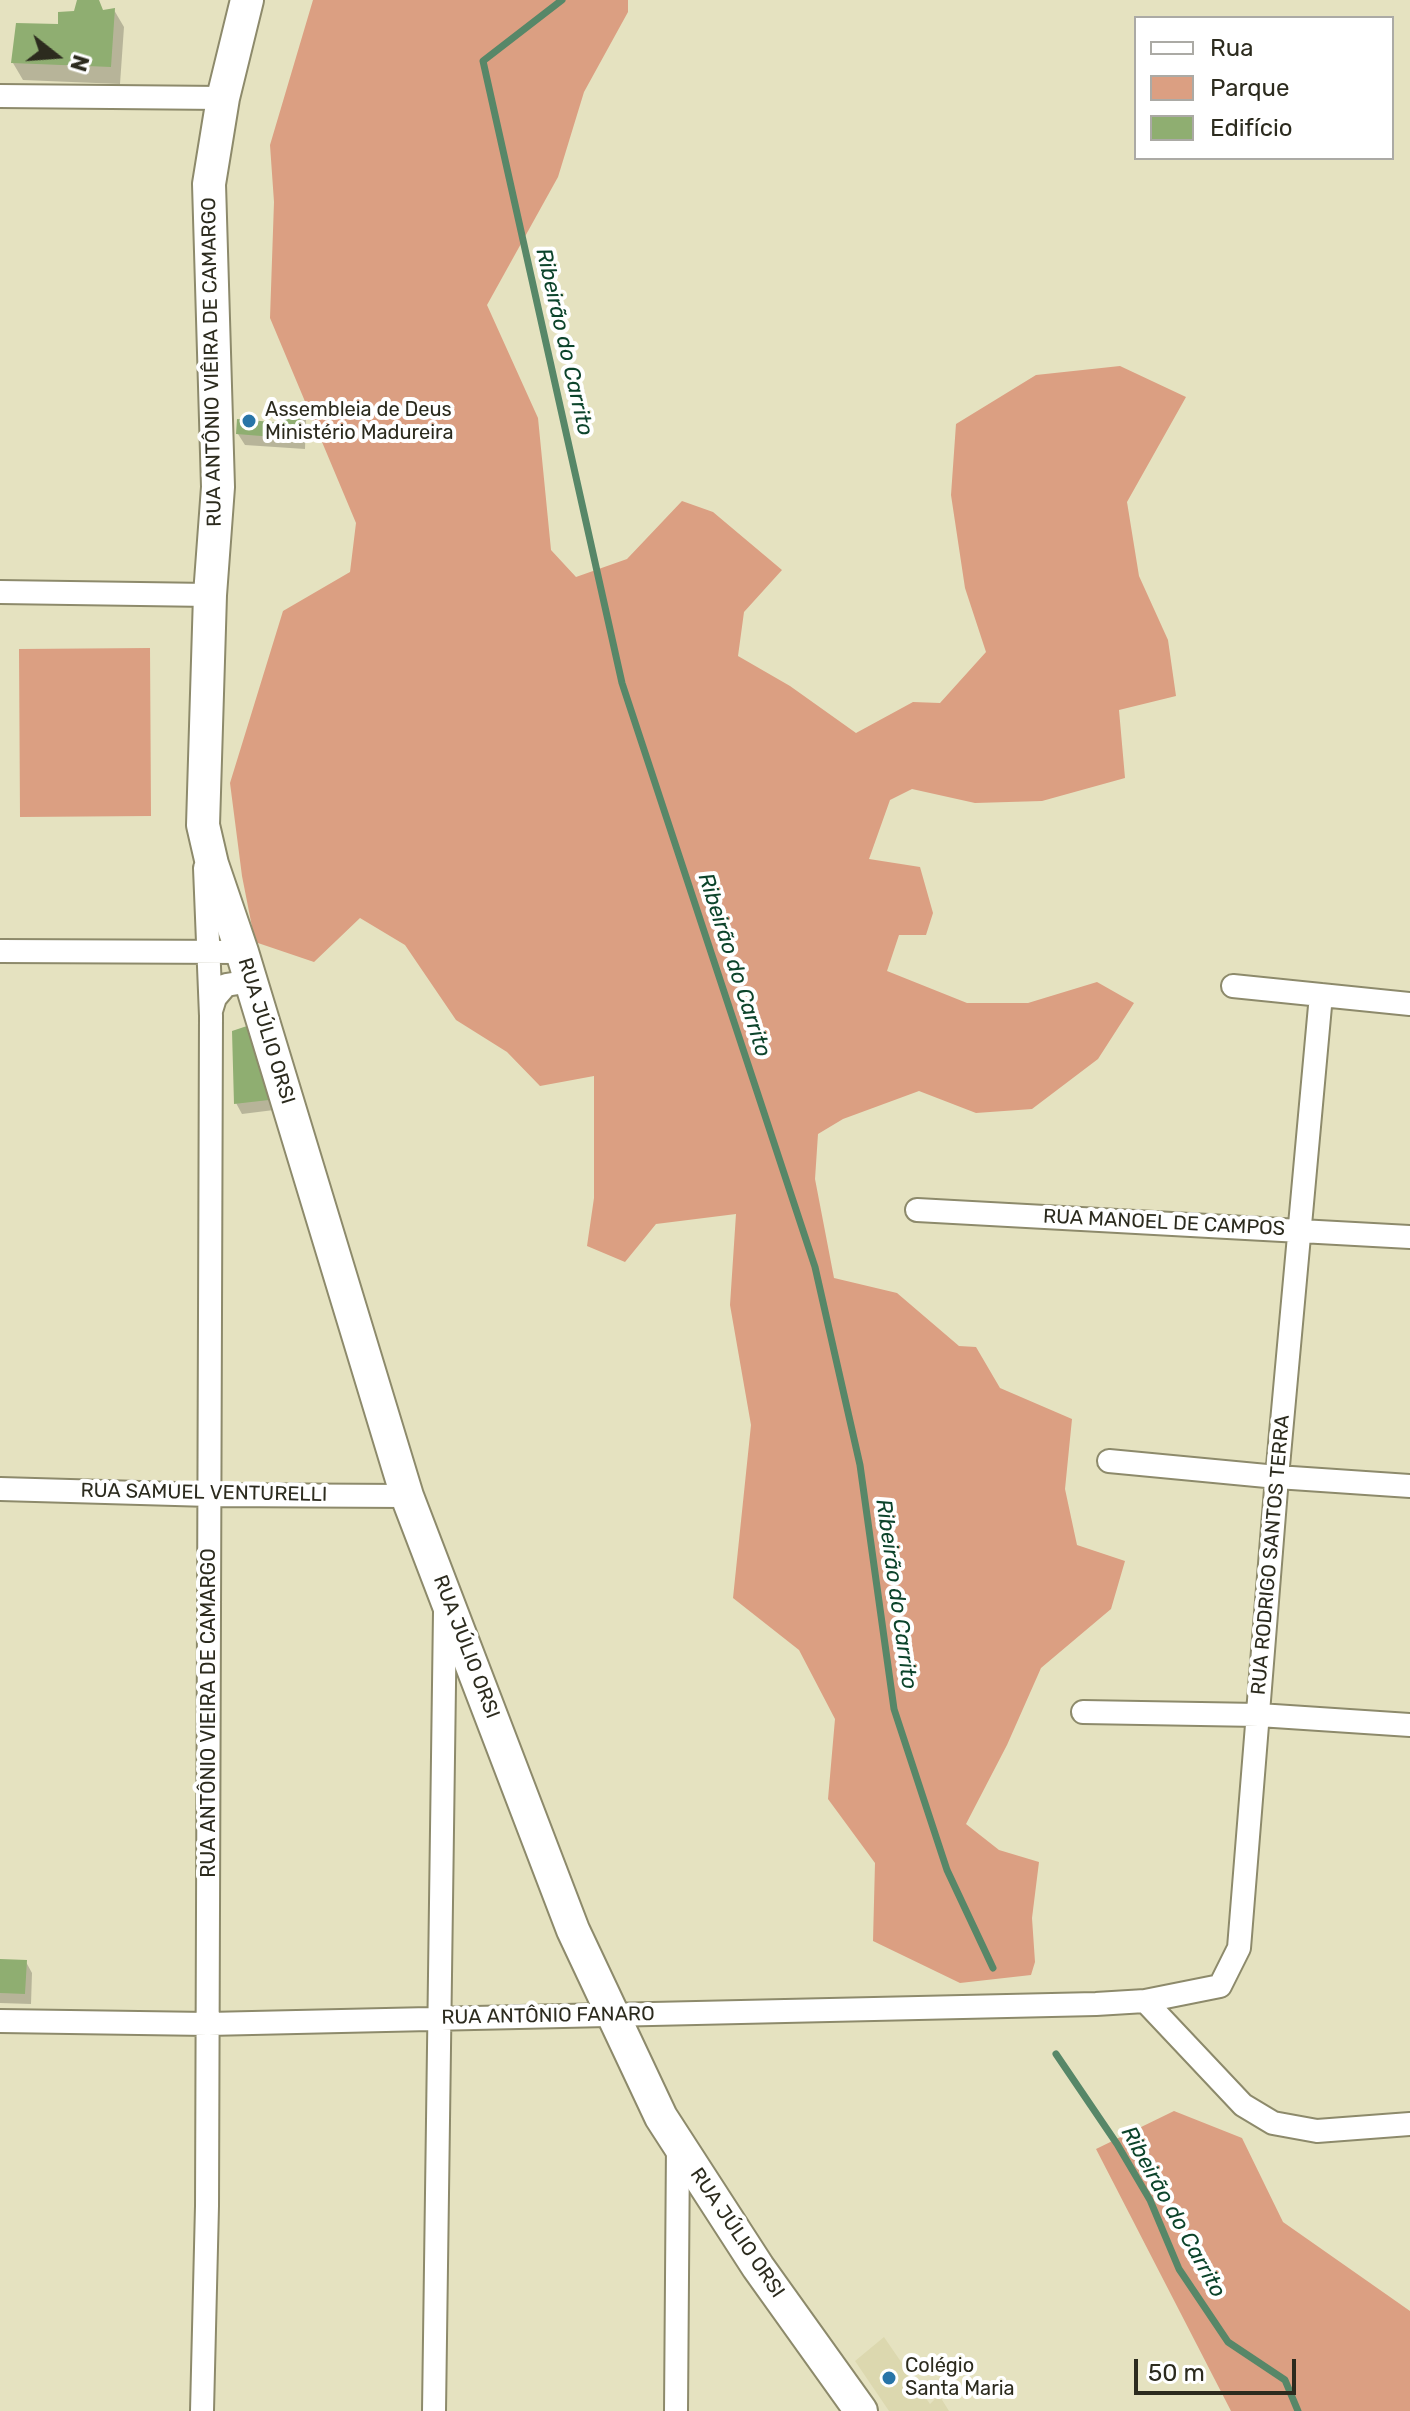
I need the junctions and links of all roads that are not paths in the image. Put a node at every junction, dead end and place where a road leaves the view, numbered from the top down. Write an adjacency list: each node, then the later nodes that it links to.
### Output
1 (247, 0): 3 (main road, RUA ANTÔNIO VIÊIRA DE CAMARGO)
2 (0, 96): 3 (street)
3 (223, 98): 5 (main road, RUA ANTÔNIO VIÊIRA DE CAMARGO)
4 (0, 592): 5 (street)
5 (210, 595): 6 (main road, RUA ANTÔNIO VIÊIRA DE CAMARGO)
6 (203, 825): 8 (street, RUA ANTÔNIO VIEIRA DE CAMARGO); 9 (main road, RUA JÚLIO ORSI)
7 (0, 951): 8 (street)
8 (208, 953): 9 (street); 13 (street, RUA ANTÔNIO VIEIRA DE CAMARGO)
9 (247, 967): 13 (street); 22 (main road, RUA JÚLIO ORSI)
10 (1233, 986): 11 (street)
11 (1321, 995): 12 (street); 15 (street, RUA RODRIGO SANTOS TERRA)
12 (1410, 1004)
13 (211, 1016): 21 (street, RUA ANTÔNIO VIEIRA DE CAMARGO)
14 (917, 1210): 15 (street, RUA MANOEL DE CAMPOS)
15 (1299, 1230): 16 (street, RUA MANOEL DE CAMPOS); 18 (street, RUA RODRIGO SANTOS TERRA)
16 (1410, 1237)
17 (1109, 1461): 18 (street)
18 (1277, 1477): 19 (street); 25 (street, RUA RODRIGO SANTOS TERRA)
19 (1410, 1486)
20 (0, 1489): 21 (street, RUA SAMUEL VENTURELLI)
21 (210, 1495): 22 (street, RUA SAMUEL VENTURELLI); 32 (street, RUA ANTÔNIO VIEIRA DE CAMARGO)
22 (407, 1496): 23 (main road, RUA JÚLIO ORSI)
23 (446, 1593): 29 (main road, RUA JÚLIO ORSI); 30 (street)
24 (1083, 1712): 25 (street)
25 (1259, 1715): 26 (street); 27 (street, RUA RODRIGO SANTOS TERRA)
26 (1410, 1725)
27 (1145, 2001): 28 (street, RUA RODRIGO SANTOS TERRA); 33 (street)
28 (1096, 2004): 29 (street, RUA ANTÔNIO FANARO)
29 (613, 2015): 30 (street, RUA ANTÔNIO FANARO); 34 (main road, RUA JÚLIO ORSI)
30 (440, 2019): 32 (street, RUA ANTÔNIO FANARO); 36 (street)
31 (0, 2021): 32 (street, RUA ANTÔNIO FANARO)
32 (208, 2024): 35 (street, RUA ANTÔNIO VIEIRA DE CAMARGO)
33 (1410, 2124)
34 (678, 2143): 37 (street); 38 (main road, RUA JÚLIO ORSI)
35 (202, 2411)
36 (434, 2411)
37 (676, 2411)
38 (861, 2411)

